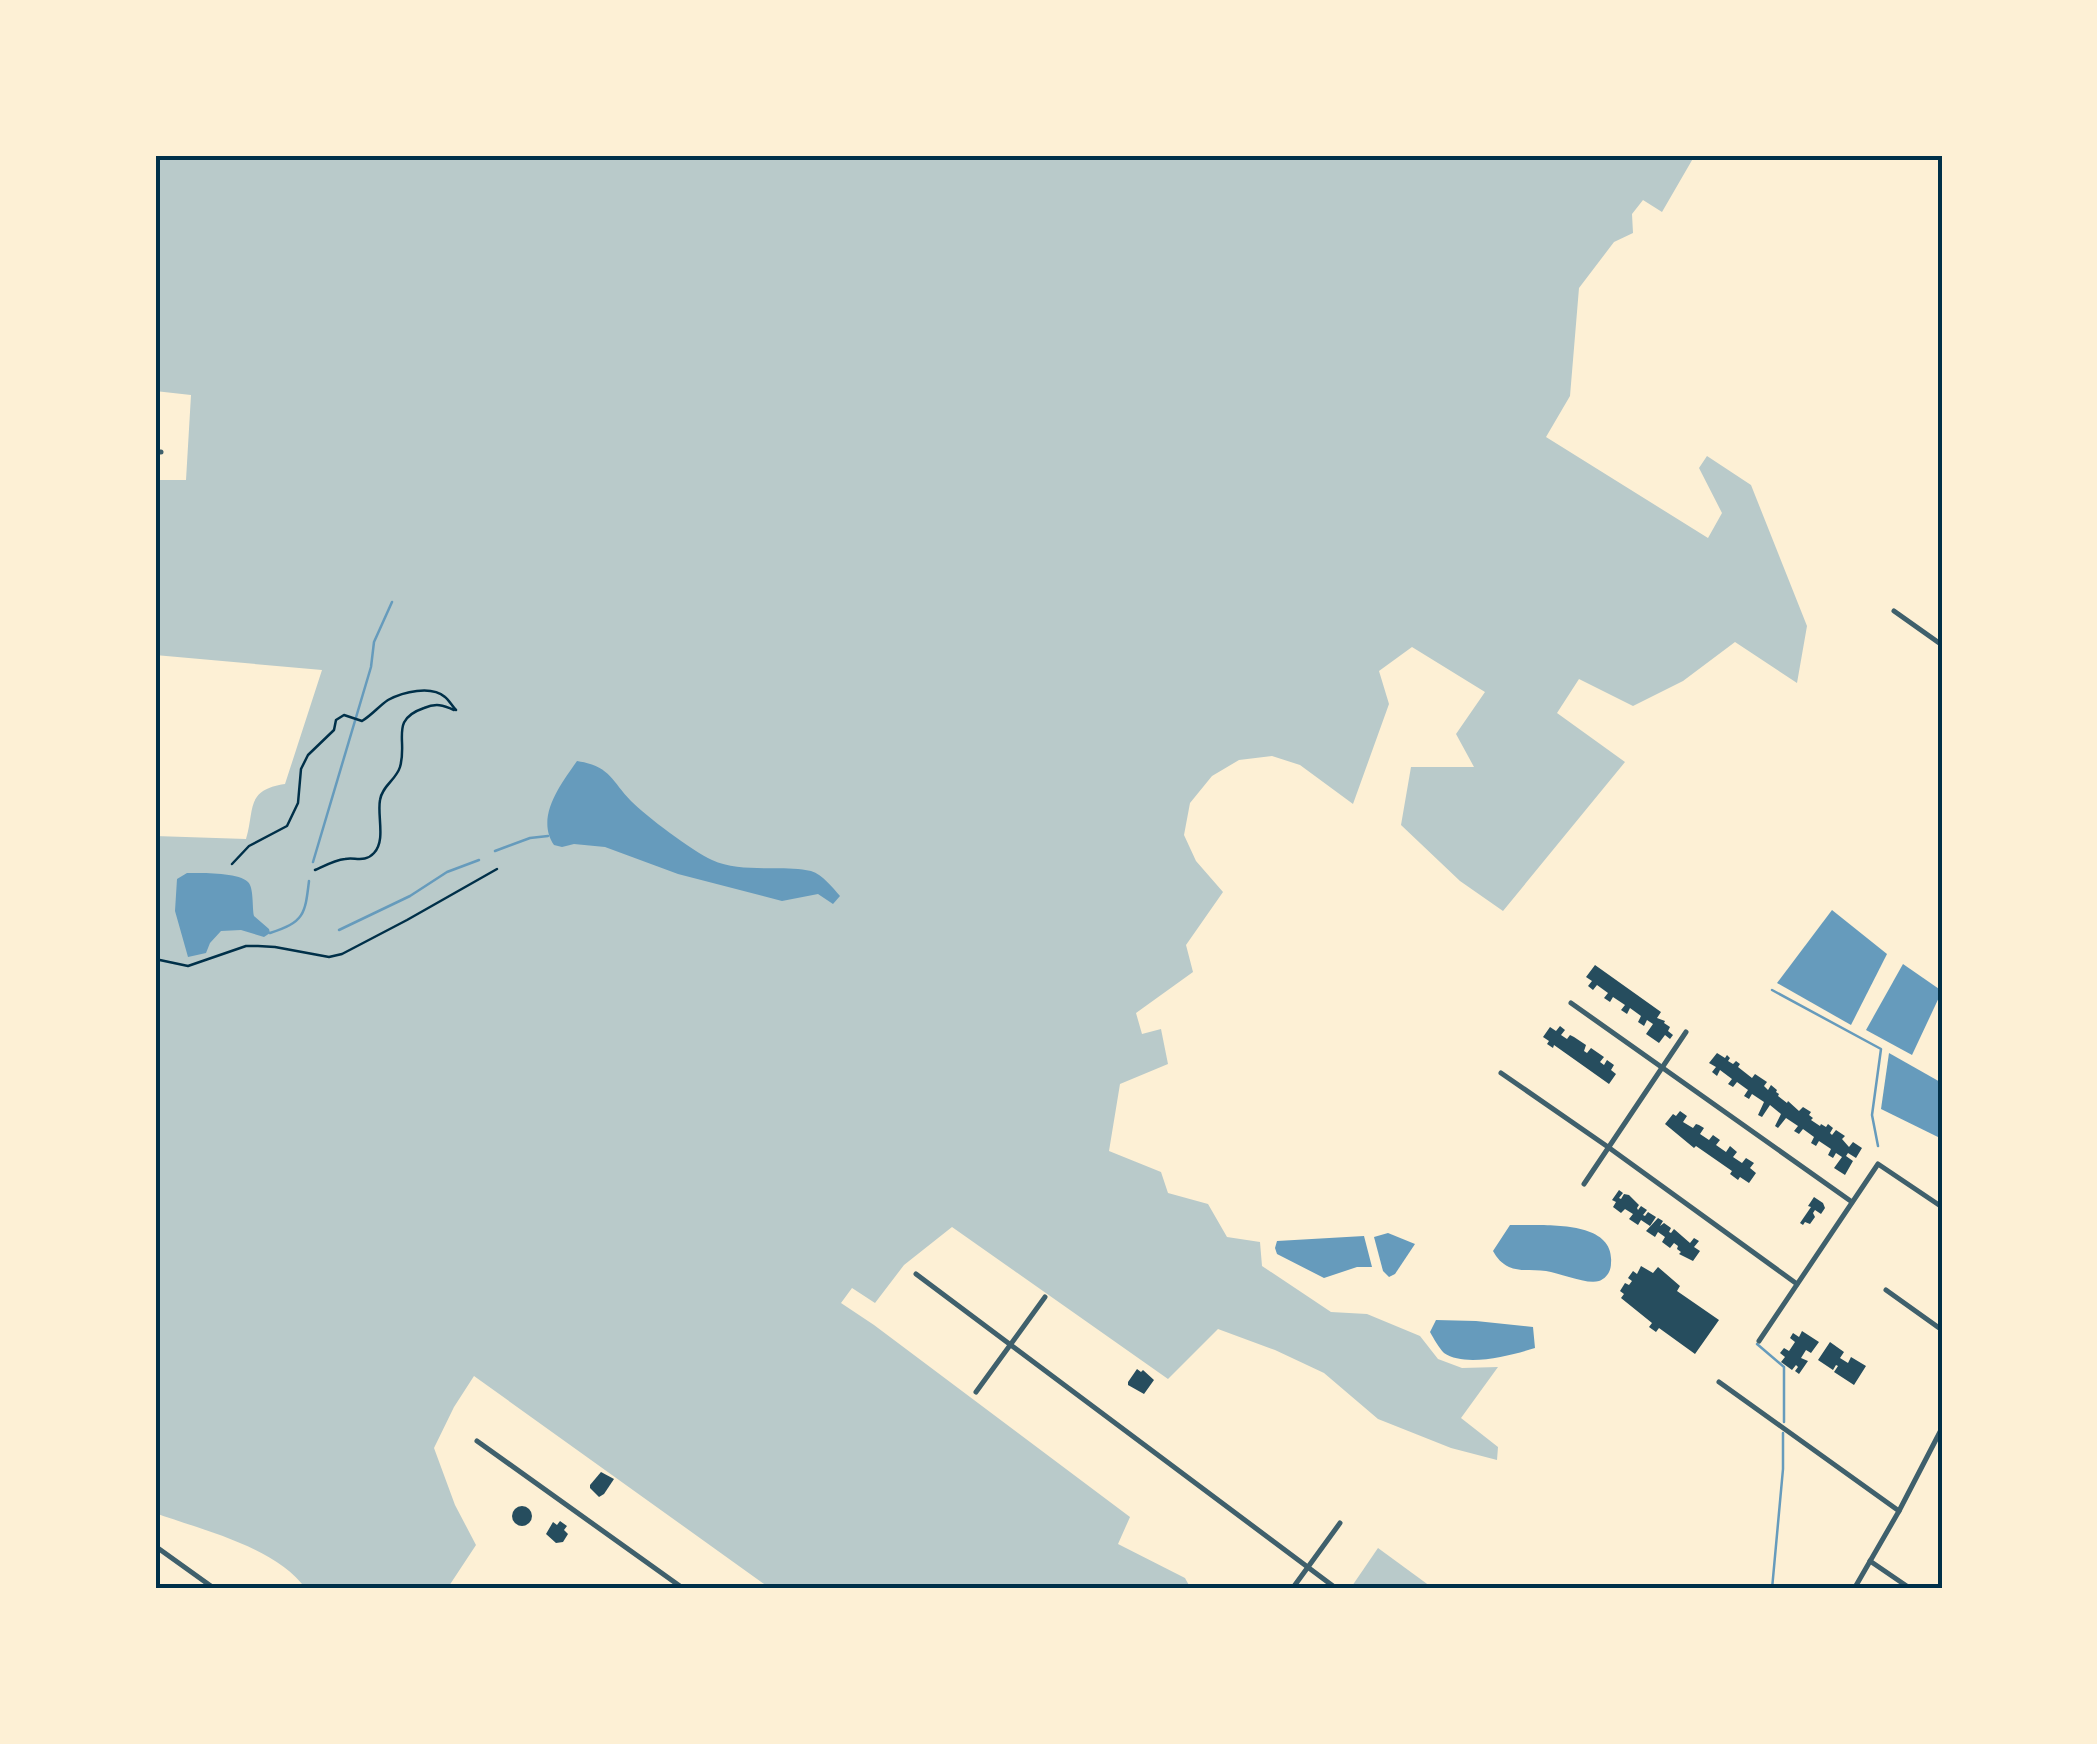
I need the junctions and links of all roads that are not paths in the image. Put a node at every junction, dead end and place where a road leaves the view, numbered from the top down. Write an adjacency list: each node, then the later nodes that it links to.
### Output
1 (1894, 611): 2 (street)
2 (1942, 645)
3 (1572, 1003): 5 (street)
4 (1686, 1032): 5 (street)
5 (1662, 1067): 7 (street); 9 (street)
6 (1501, 1072): 7 (street)
7 (1608, 1147): 8 (street); 12 (street)
8 (1584, 1184)
9 (1852, 1202): 10 (street); 12 (street)
10 (1942, 1207)
11 (916, 1274): 17 (street)
12 (1797, 1284): 16 (street)
13 (1886, 1290): 15 (street)
14 (1045, 1297): 17 (street)
15 (1942, 1330)
16 (1759, 1340)
17 (1010, 1344): 19 (street); 26 (street)
18 (1720, 1382): 22 (street)
19 (976, 1392)
20 (1942, 1428): 22 (street)
21 (477, 1442): 28 (street)
22 (1899, 1511): 25 (street)
23 (1340, 1522): 26 (street)
24 (155, 1546): 27 (street)
25 (1870, 1561): 31 (street); 32 (street)
26 (1308, 1567): 29 (street); 30 (street)
27 (214, 1589)
28 (684, 1589)
29 (1292, 1589)
30 (1337, 1589)
31 (1854, 1589)
32 (1911, 1589)

